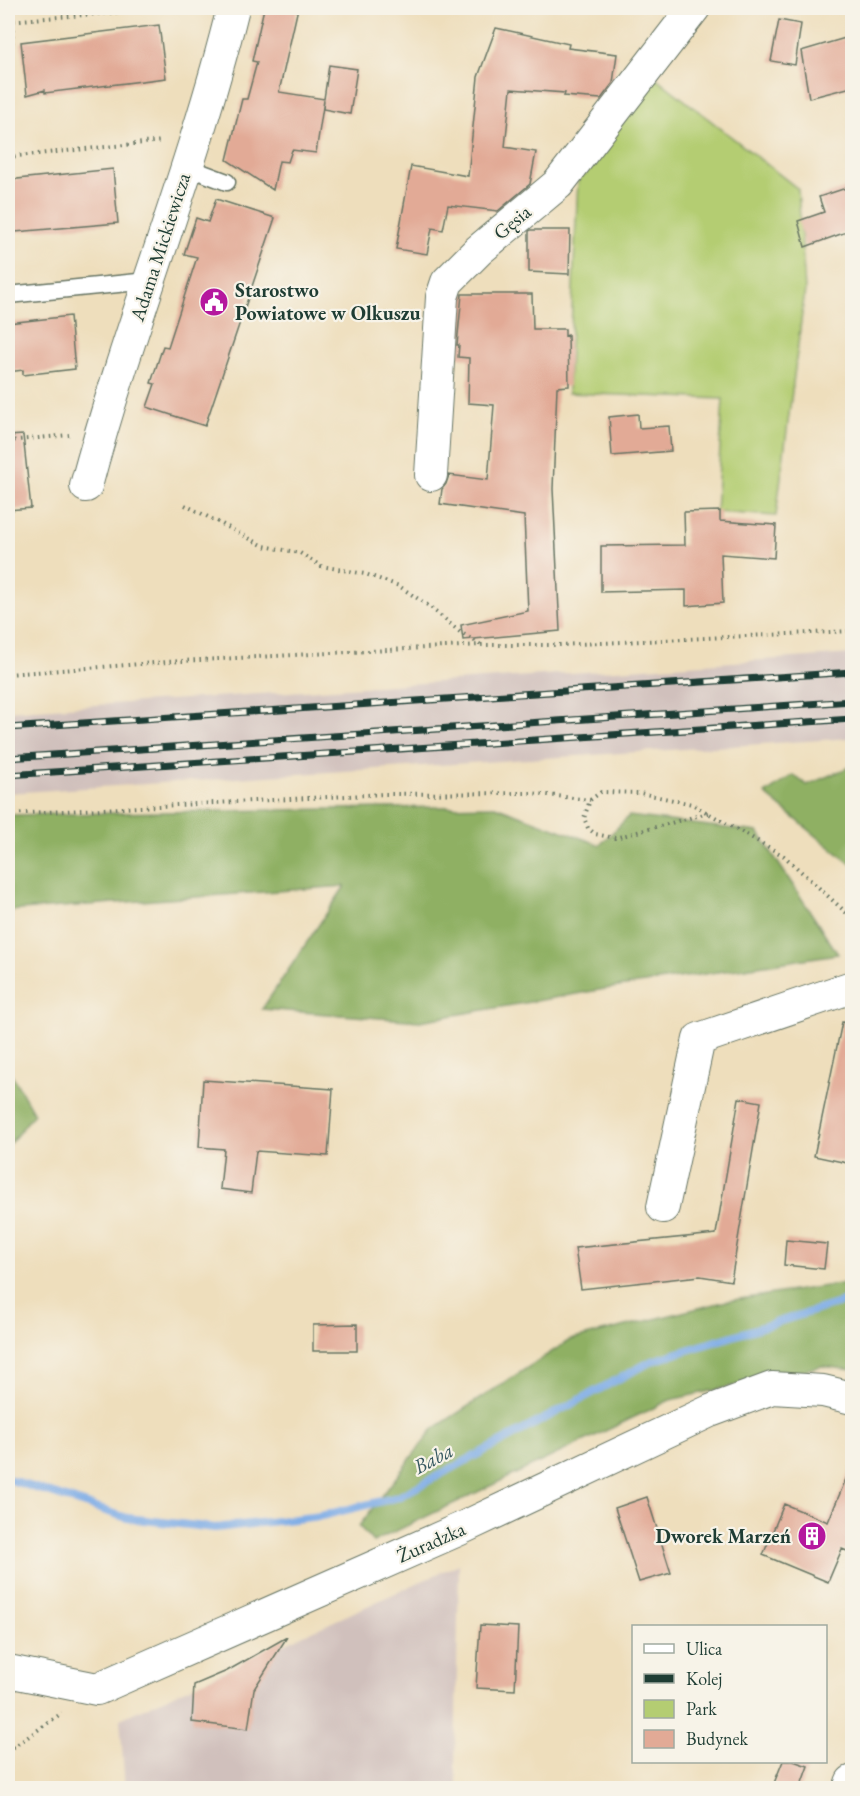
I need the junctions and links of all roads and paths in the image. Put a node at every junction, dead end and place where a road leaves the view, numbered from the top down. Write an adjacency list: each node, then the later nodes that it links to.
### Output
1 (171, 8): 5 (path)
2 (234, 8): 8 (street, Adama Mickiewicza)
3 (694, 8): 14 (street, Gęsia)
4 (8, 21): 5 (path)
5 (13, 21): 7 (path)
6 (165, 141): 7 (path)
7 (8, 157)
8 (187, 167): 9 (lane); 10 (street, Adama Mickiewicza)
9 (227, 182)
10 (148, 281): 11 (lane); 15 (street, Adama Mickiewicza)
11 (8, 295)
12 (73, 434): 13 (path)
13 (8, 441)
14 (431, 475)
15 (86, 486)
16 (185, 505): 18 (path)
17 (852, 631): 18 (path)
18 (482, 645): 19 (path)
19 (8, 674)
20 (590, 801): 21 (path); 21 (path); 22 (path)
21 (708, 813): 23 (path)
22 (8, 814)
23 (852, 918)
24 (852, 987): 25 (street)
25 (663, 1207)
26 (852, 1398): 28 (street, Żuradzka)
27 (8, 1671): 28 (street)
28 (97, 1689): 29 (path)
29 (8, 1751)
30 (852, 1782): 31 (street)
31 (850, 1788)

